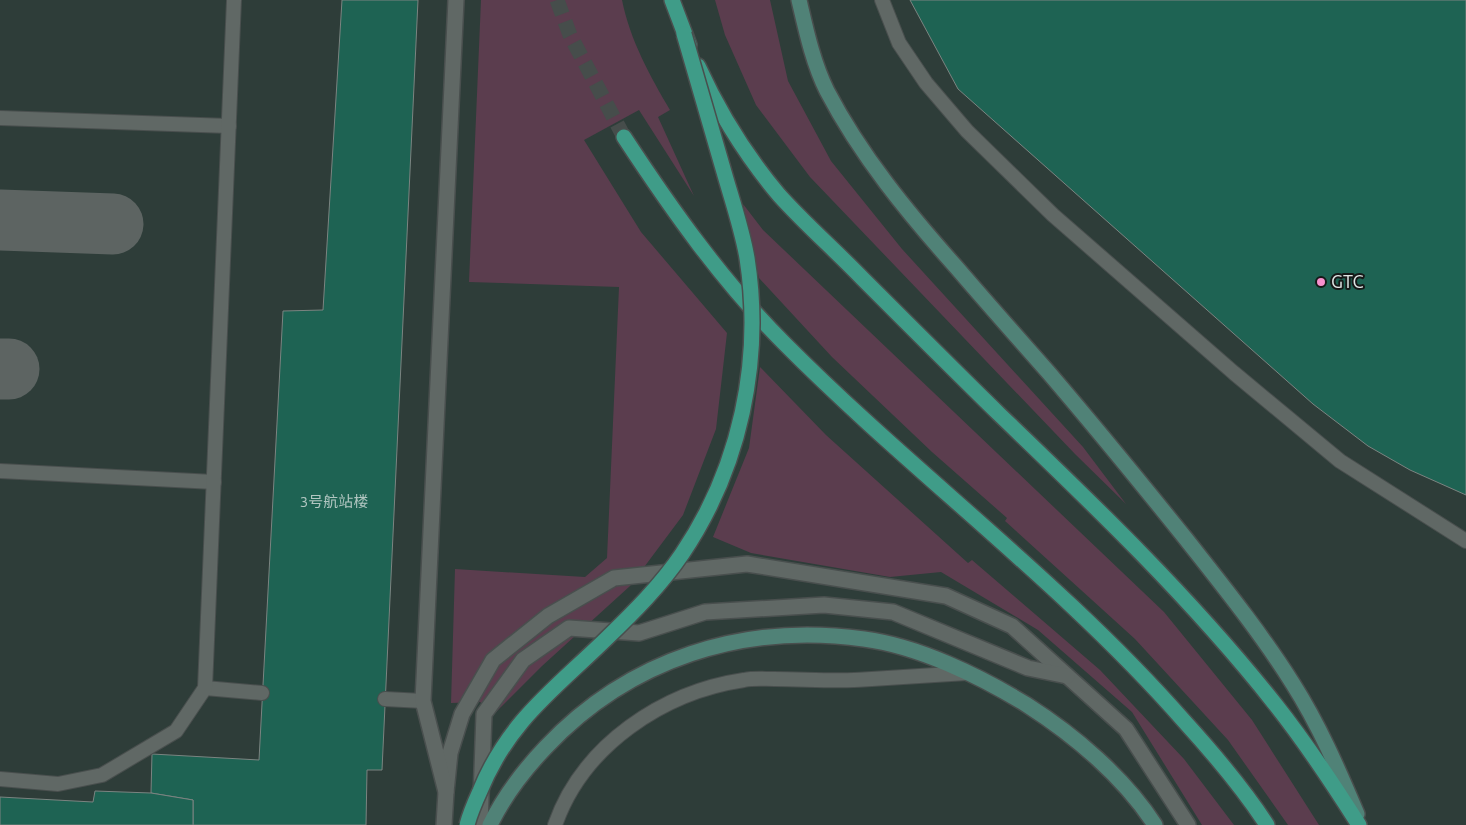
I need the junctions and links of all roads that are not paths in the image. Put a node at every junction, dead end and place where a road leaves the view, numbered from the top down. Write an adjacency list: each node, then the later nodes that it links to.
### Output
1 (234, 0): 8 (lane)
2 (456, 0): 18 (street)
3 (672, 0): 6 (main road)
4 (799, 0): 29 (main road)
5 (882, 0): 12 (lane)
6 (684, 34): 22 (main road, bridge); 29 (main road, bridge)
7 (0, 118): 8 (lane)
8 (228, 126): 11 (lane)
9 (624, 137): 28 (main road)
10 (0, 471): 11 (lane)
11 (214, 482): 15 (lane)
12 (1466, 541)
13 (967, 673): 24 (main road); 25 (lane); 26 (main road)
14 (1068, 677): 20 (street); 23 (street); 27 (street)
15 (205, 688): 16 (lane); 19 (lane)
16 (262, 693)
17 (385, 699): 18 (lane)
18 (423, 701): 20 (street)
19 (0, 779)
20 (446, 792): 21 (street)
21 (444, 825)
22 (467, 825)
23 (480, 825)
24 (490, 825)
25 (555, 825)
26 (1155, 825)
27 (1188, 825)
28 (1267, 825)
29 (1360, 825)

